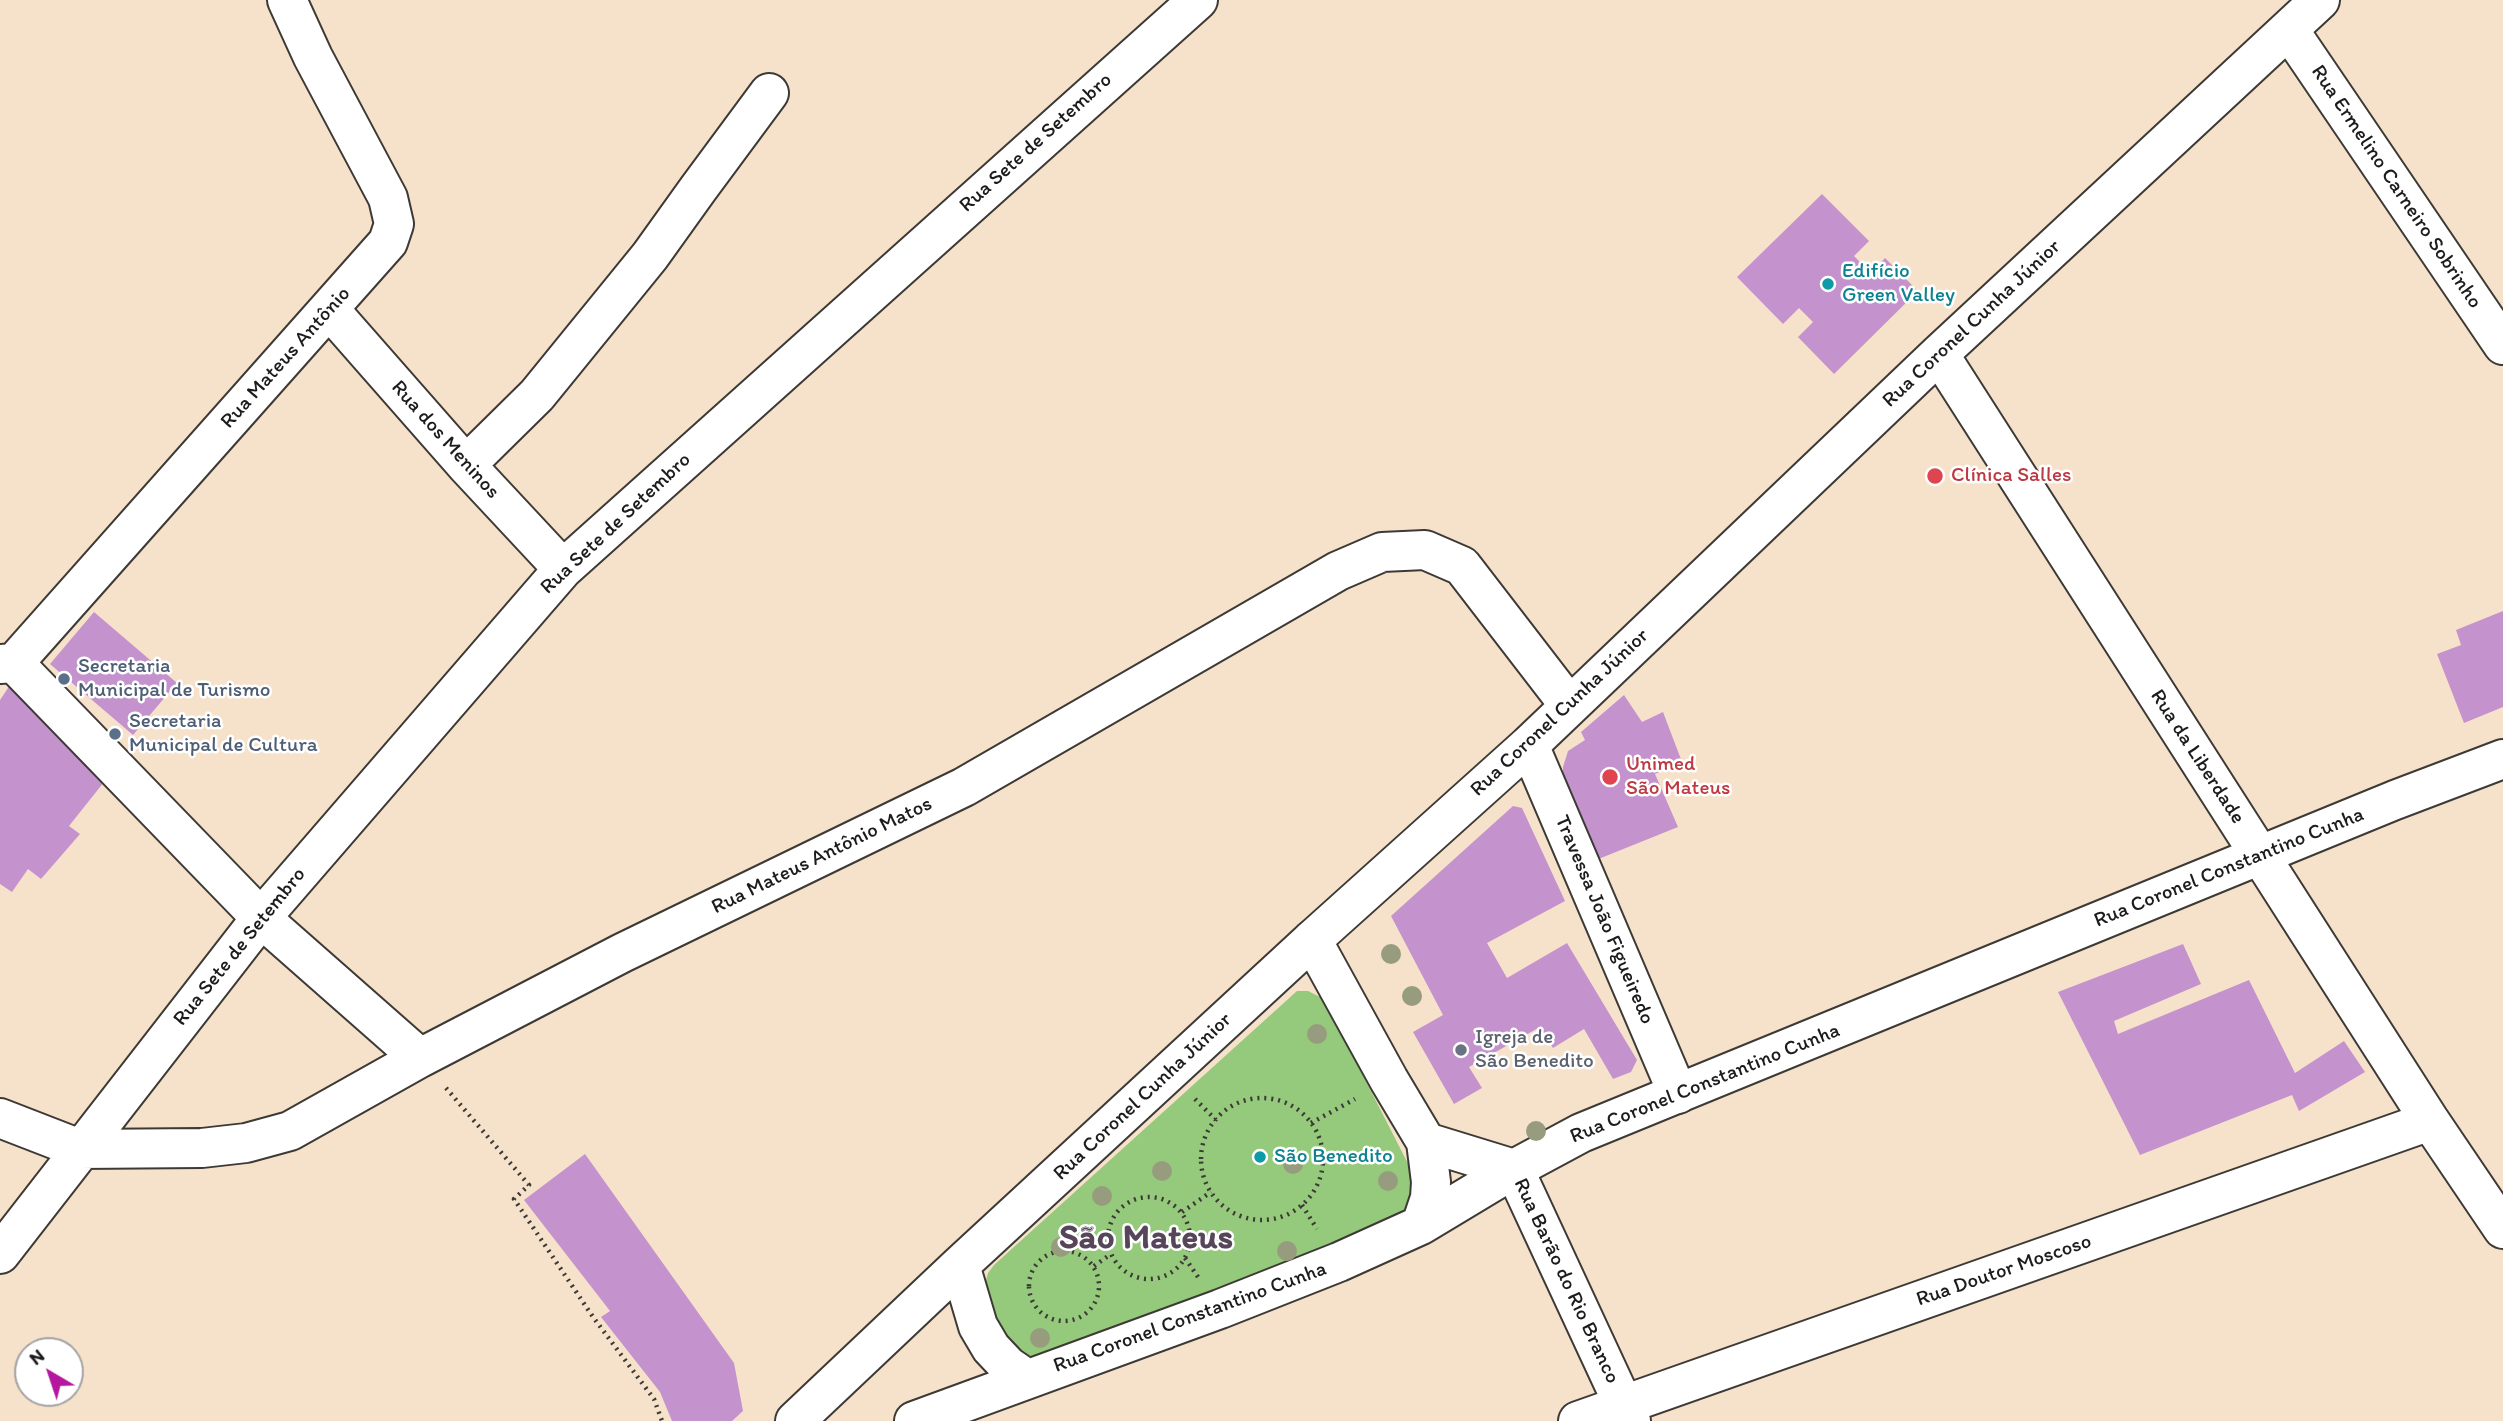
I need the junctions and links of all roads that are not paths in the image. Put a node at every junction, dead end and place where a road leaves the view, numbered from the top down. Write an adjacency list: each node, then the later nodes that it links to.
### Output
1 (287, 0): 6 (street, Rua Mateus Antônio)
2 (1198, 0): 10 (street, Rua Sete de Setembro)
3 (2320, 0): 4 (street, Rua Coronel Cunha Júnior)
4 (2289, 30): 7 (street, Rua Ermelino Carneiro Sobrinho); 8 (street, Rua Coronel Cunha Júnior)
5 (769, 93): 9 (street)
6 (329, 309): 9 (street, Rua dos Meninos); 11 (street, Rua Mateus Antônio)
7 (2503, 345)
8 (1939, 354): 12 (street, Rua Coronel Cunha Júnior); 15 (street, Rua da Liberdade)
9 (466, 465): 10 (street, Rua dos Meninos)
10 (563, 569): 16 (street, Rua Sete de Setembro)
11 (7, 663): 16 (street)
12 (1569, 705): 13 (street, Rua Coronel Cunha Júnior); 18 (street, Rua Mateus Antônio Matos)
13 (1529, 745): 17 (street, Rua Coronel Cunha Júnior); 19 (street, Travessa João Figueiredo)
14 (2503, 759): 15 (street, Rua Coronel Constantino Cunha)
15 (2261, 855): 19 (street, Rua Coronel Constantino Cunha); 21 (street, Rua da Liberdade)
16 (261, 918): 18 (street); 23 (street, Rua Sete de Setembro)
17 (1312, 940): 22 (street); 28 (street, Rua Coronel Cunha Júnior)
18 (420, 1058): 23 (street, Rua Mateus Antônio Matos)
19 (1678, 1094): 24 (street, Rua Coronel Constantino Cunha)
20 (0, 1118): 23 (street, Rua Mateus Antônio Matos)
21 (2430, 1121): 26 (street, Rua da Liberdade); 30 (street, Rua Doutor Moscoso)
22 (1426, 1142): 24 (street, Rua Barão do Rio Branco); 25 (street)
23 (80, 1149): 27 (street, Rua Sete de Setembro)
24 (1514, 1169): 25 (street, Rua Coronel Constantino Cunha); 30 (street, Rua Barão do Rio Branco)
25 (1421, 1225): 29 (street, Rua Coronel Constantino Cunha)
26 (2503, 1229)
27 (0, 1254)
28 (960, 1265): 29 (street); 31 (street, Rua Coronel Cunha Júnior)
29 (1027, 1379): 32 (street, Rua Coronel Constantino Cunha)
30 (1627, 1413): 33 (street, Rua Doutor Moscoso)
31 (794, 1421)
32 (914, 1421)
33 (1578, 1421)

